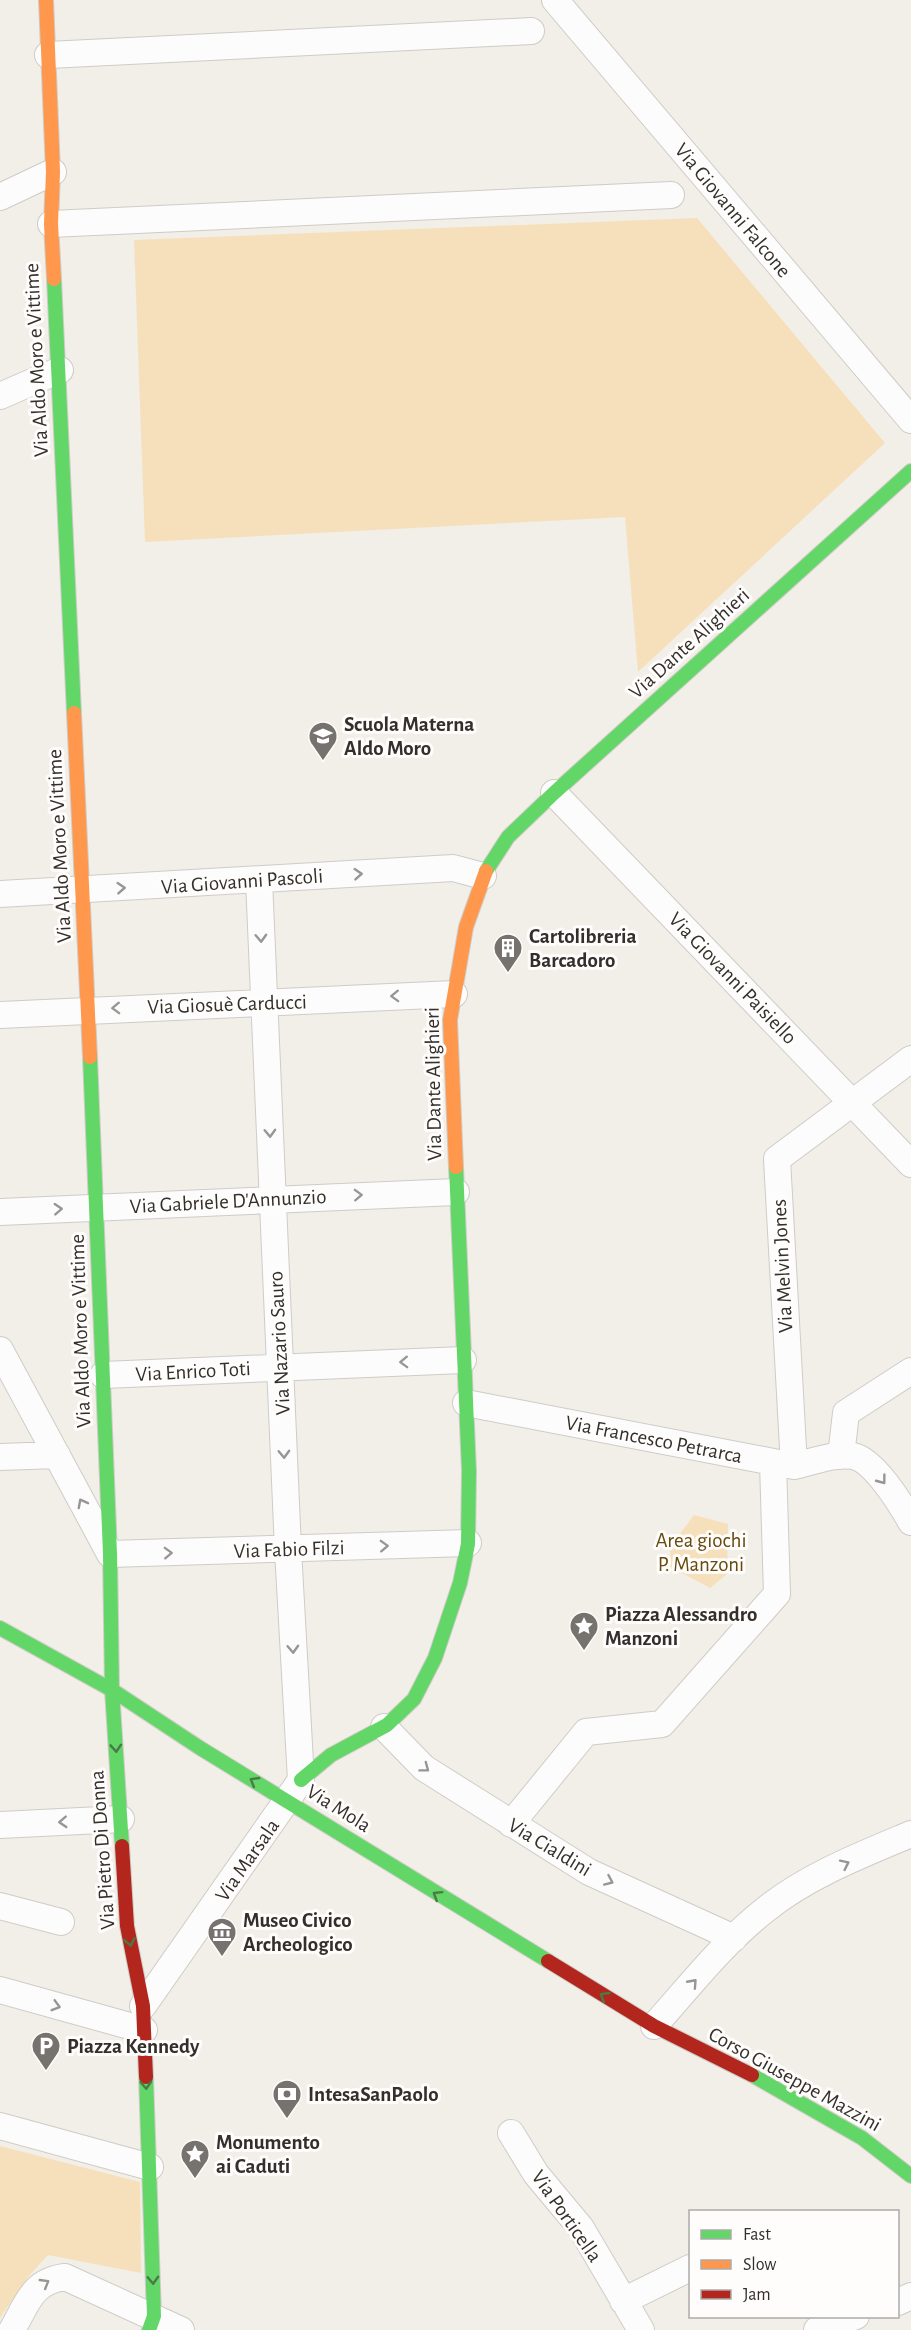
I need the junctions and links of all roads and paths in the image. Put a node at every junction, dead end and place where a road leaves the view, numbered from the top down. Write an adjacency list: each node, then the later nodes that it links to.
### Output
1 (46, 0): 4 (street, Via Aldo Moro e Vittime)
2 (555, 0): 11 (street, Via Giovanni Falcone)
3 (531, 31): 4 (street)
4 (48, 55): 5 (street, Via Aldo Moro e Vittime)
5 (53, 172): 7 (street); 8 (street, Via Aldo Moro e Vittime)
6 (671, 195): 8 (street)
7 (0, 197)
8 (51, 224): 9 (street, Via Aldo Moro e Vittime)
9 (60, 370): 10 (street); 16 (street, Via Aldo Moro e Vittime)
10 (0, 396)
11 (911, 420)
12 (911, 471): 13 (street, Via Dante Alighieri)
13 (554, 793): 14 (street, Via Dante Alighieri); 23 (street, Via Giovanni Paisiello)
14 (483, 876): 15 (street, Via Giovanni Pascoli, one-way to 14); 18 (street, Via Dante Alighieri)
15 (259, 880): 16 (street, Via Giovanni Pascoli, one-way to 15); 19 (street, Via Nazario Sauro, one-way to 19)
16 (83, 891): 17 (street, Via Giovanni Pascoli); 20 (street, Via Aldo Moro e Vittime)
17 (0, 894)
18 (454, 994): 19 (street, Via Giosuè Carducci, one-way to 19); 25 (street, Via Dante Alighieri)
19 (264, 1002): 20 (street, Via Giosuè Carducci, one-way to 20); 26 (street, Via Nazario Sauro, one-way to 26)
20 (87, 1010): 21 (street, Via Giosuè Carducci); 27 (street, Via Aldo Moro e Vittime)
21 (0, 1015)
22 (911, 1059): 23 (street)
23 (853, 1103): 24 (street, Via Giovanni Paisiello); 38 (street, Via Melvin Jones)
24 (911, 1164)
25 (456, 1192): 26 (street, Via Gabriele D'Annunzio, one-way to 25); 30 (street, Via Dante Alighieri)
26 (273, 1198): 27 (street, Via Gabriele D'Annunzio); 31 (street, Via Nazario Sauro)
27 (96, 1208): 28 (street, Via Gabriele D'Annunzio, one-way to 27); 33 (street, Via Aldo Moro e Vittime)
28 (0, 1212)
29 (0, 1350): 35 (street)
30 (463, 1360): 31 (street, Via Enrico Toti, one-way to 31); 34 (street, Via Dante Alighieri)
31 (280, 1367): 33 (street, Via Enrico Toti); 41 (street, Via Nazario Sauro, one-way to 41)
32 (911, 1371): 36 (street)
33 (103, 1375): 42 (street, Via Aldo Moro e Vittime)
34 (466, 1403): 38 (street, Via Francesco Petrarca); 40 (street, Via Dante Alighieri)
35 (57, 1455): 37 (street); 42 (street, one-way to 35)
36 (841, 1456): 38 (street, Via Francesco Petrarca); 39 (street, one-way to 39)
37 (0, 1457)
38 (784, 1464): 48 (street)
39 (909, 1513)
40 (468, 1543): 41 (street, Via Fabio Filzi, one-way to 40); 45 (street, Via Dante Alighieri)
41 (288, 1550): 42 (street, Via Fabio Filzi, one-way to 41); 46 (street, Via Nazario Sauro, one-way to 46)
42 (110, 1554): 44 (street, Via Aldo Moro e Vittime)
43 (0, 1628): 44 (street, Via Mola)
44 (112, 1690): 46 (street, Via Mola, one-way to 44); 47 (street, Via Pietro Di Donna, one-way to 47)
45 (384, 1727): 46 (street, Via Dante Alighieri); 48 (street, Via Cialdini, one-way to 48)
46 (295, 1791): 55 (street, Via Marsala); 56 (street, Via Mola, one-way to 46)
47 (121, 1819): 49 (street, one-way to 49); 55 (street, Via Pietro Di Donna, one-way to 55)
48 (511, 1824): 53 (street, Via Cialdini, one-way to 53)
49 (0, 1825)
50 (911, 1834): 53 (street, one-way to 50)
51 (0, 1906): 52 (street)
52 (61, 1922)
53 (734, 1938): 56 (street, one-way to 53)
54 (0, 1990): 55 (street, one-way to 55)
55 (143, 2018): 59 (street, Via Pietro Di Donna, one-way to 59)
56 (654, 2026): 60 (street, Corso Giuseppe Mazzini)
57 (0, 2126): 59 (street)
58 (511, 2133): 62 (street, Via Porticella)
59 (150, 2167): 64 (street, Via Pietro Di Donna, one-way to 64)
60 (910, 2173)
61 (689, 2268): 62 (street)
62 (623, 2301): 67 (street, Via Porticella)
63 (850, 2318): 68 (street)
64 (151, 2323): 65 (street, one-way to 64); 66 (street)
65 (12, 2330)
66 (180, 2330)
67 (641, 2330)
68 (817, 2330)

